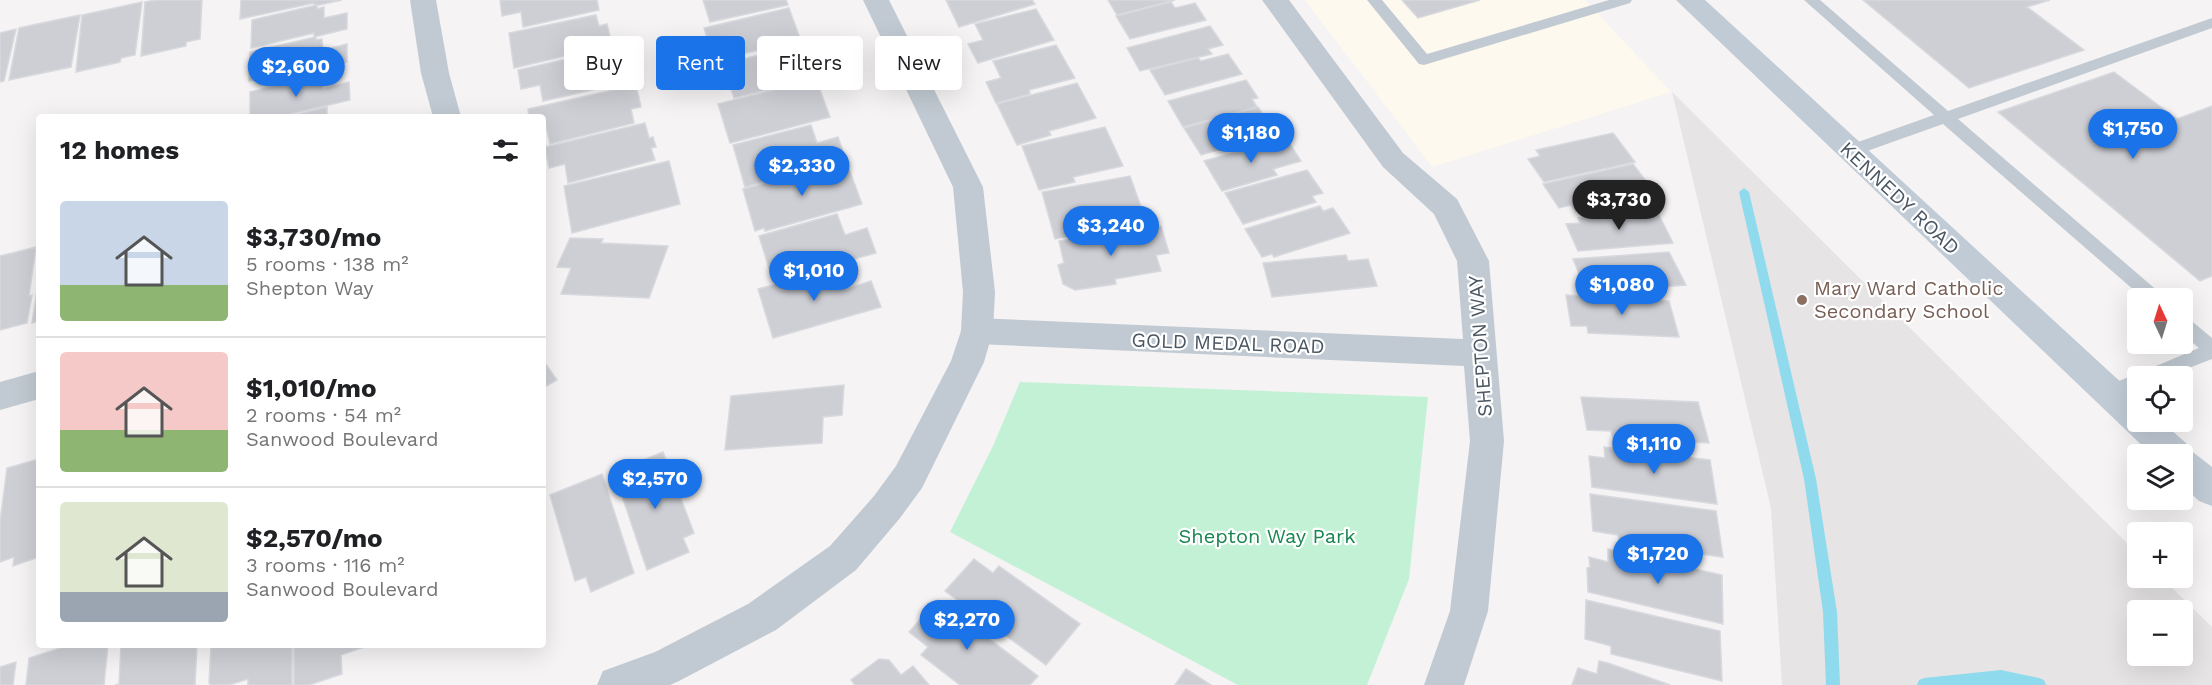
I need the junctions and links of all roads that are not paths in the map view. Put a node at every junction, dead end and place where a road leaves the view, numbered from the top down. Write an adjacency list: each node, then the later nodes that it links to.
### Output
1 (423, 0): 9 (street)
2 (876, 0): 13 (street)
3 (1275, 0): 16 (street, SHEPTON WAY)
4 (1374, 0): 5 (lane)
5 (1625, 0)
6 (1689, 0): 11 (main road, KENNEDY ROAD)
7 (1812, 0): 10 (lane)
8 (2212, 23): 10 (lane)
9 (446, 114)
10 (1946, 117): 11 (lane); 12 (lane)
11 (1850, 151): 20 (main road, KENNEDY ROAD)
12 (2143, 288)
13 (977, 331): 16 (street, GOLD MEDAL ROAD); 27 (street)
14 (2193, 333): 15 (lane)
15 (2212, 350): 17 (lane)
16 (1480, 353): 28 (street, SHEPTON WAY)
17 (2174, 366)
18 (36, 386): 21 (street)
19 (2127, 386): 20 (lane)
20 (2109, 393): 22 (main road, KENNEDY ROAD)
21 (0, 396)
22 (2127, 410)
23 (2150, 432): 24 (main road, KENNEDY ROAD)
24 (2163, 444)
25 (2193, 472): 26 (main road)
26 (2212, 490)
27 (617, 685)
28 (1444, 685)

